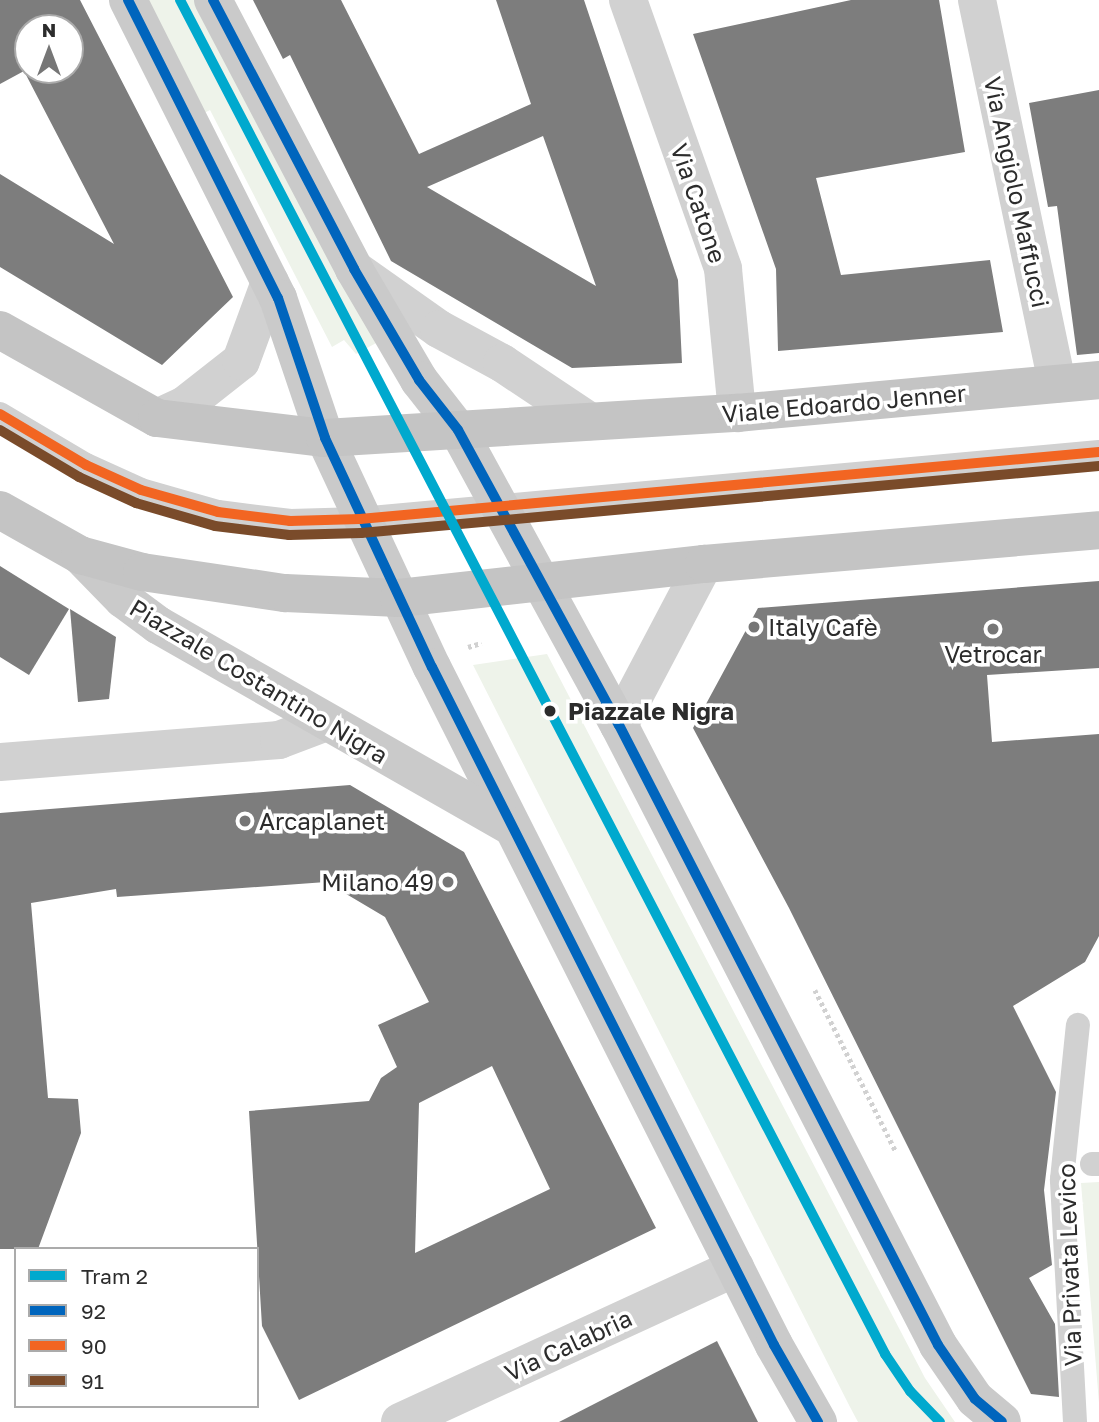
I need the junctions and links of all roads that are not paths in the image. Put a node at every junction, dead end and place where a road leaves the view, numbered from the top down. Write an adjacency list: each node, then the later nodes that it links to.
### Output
1 (128, 0): 6 (main road)
2 (214, 0): 5 (main road)
3 (628, 0): 10 (street, Via Catone)
4 (977, 0): 9 (street, Via Angiolo Maffucci)
5 (354, 269): 13 (street); 14 (main road)
6 (270, 282): 12 (street); 15 (main road)
7 (0, 330): 12 (main road)
8 (1099, 380): 9 (main road, Viale Edoardo Jenner)
9 (1057, 384): 10 (main road, Viale Edoardo Jenner)
10 (737, 413): 13 (main road, Viale Edoardo Jenner)
11 (0, 414): 19 (lane)
12 (157, 418): 15 (main road)
13 (589, 421): 14 (main road)
14 (458, 430): 15 (main road); 17 (main road)
15 (325, 438): 19 (main road)
16 (1099, 452): 17 (lane)
17 (499, 506): 19 (lane); 23 (main road)
18 (0, 510): 21 (main road)
19 (360, 519): 24 (main road)
20 (1099, 530): 22 (main road)
21 (80, 555): 24 (main road, Piazzale Costantino Nigra); 25 (main road, Piazzale Costantino Nigra)
22 (704, 564): 23 (main road, Piazzale Costantino Nigra); 26 (street)
23 (540, 581): 24 (main road, Piazzale Costantino Nigra); 26 (main road)
24 (399, 598): 28 (main road)
25 (324, 723): 27 (street); 28 (main road, Piazzale Costantino Nigra)
26 (619, 725): 33 (main road)
27 (0, 762)
28 (510, 826): 30 (main road)
29 (1078, 1024): 34 (lane, Via Privata Levico)
30 (735, 1268): 31 (street, Via Calabria); 32 (main road)
31 (400, 1422)
32 (818, 1422)
33 (1002, 1422)
34 (1075, 1422)

